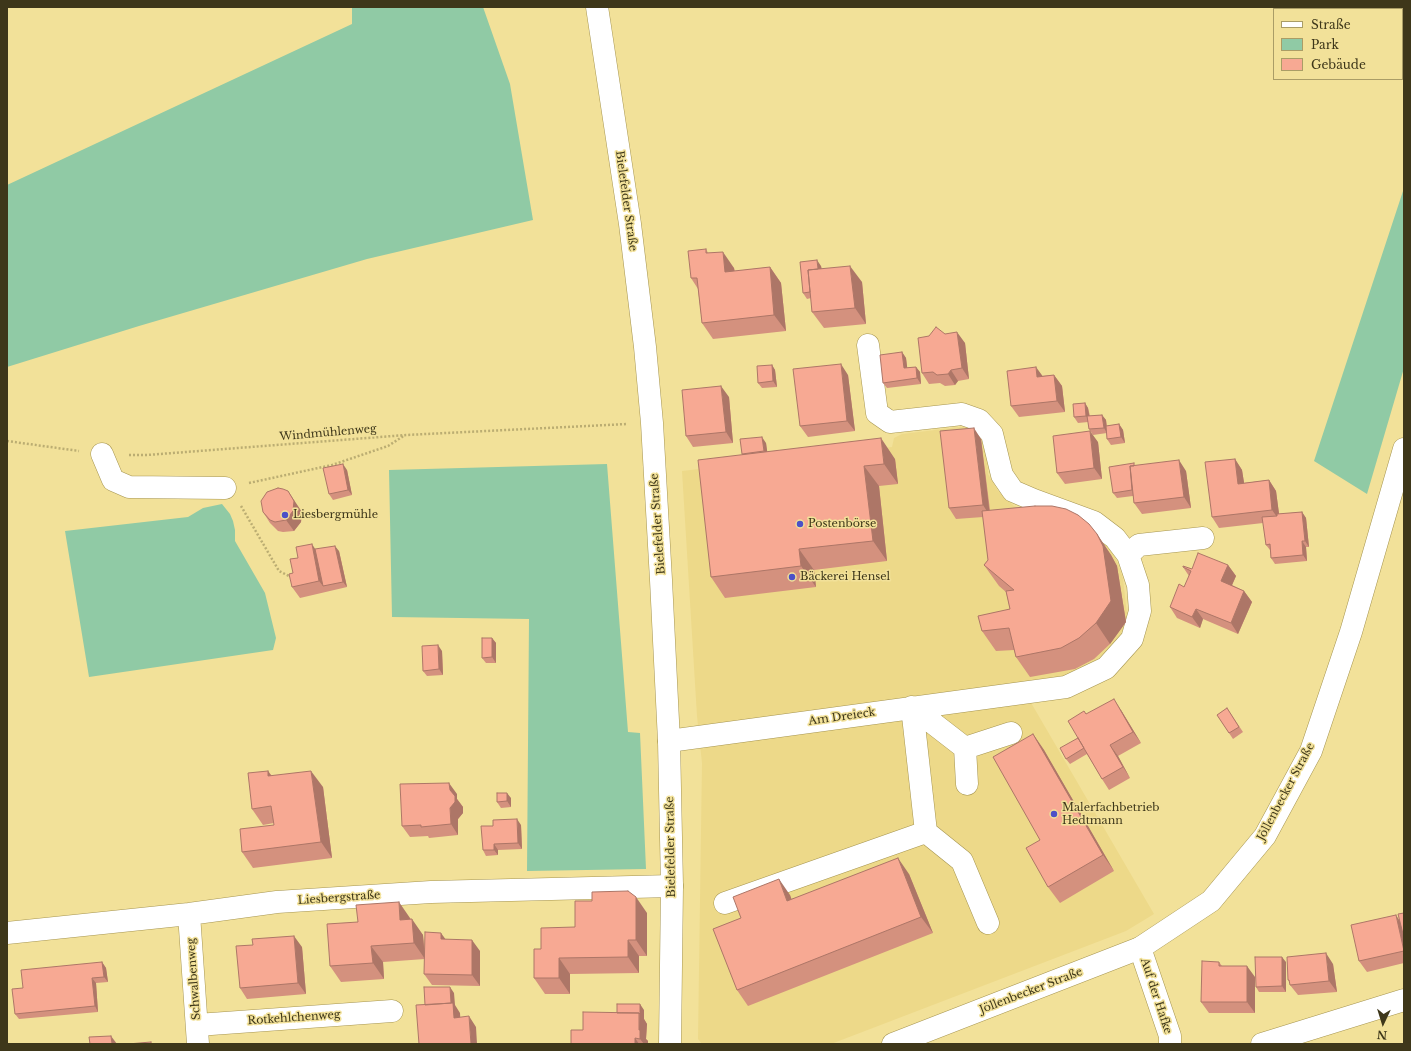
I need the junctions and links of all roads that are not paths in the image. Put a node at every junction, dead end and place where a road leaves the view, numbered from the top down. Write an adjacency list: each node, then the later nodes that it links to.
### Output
1 (597, 7): 10 (street, Bielefelder Straße)
2 (868, 346): 7 (street, Am Dreieck)
3 (1404, 449): 19 (street, Jöllenbecker Straße)
4 (102, 454): 5 (street)
5 (225, 488)
6 (1203, 538): 7 (street)
7 (1128, 555): 8 (street, Am Dreieck)
8 (912, 707): 10 (street, Am Dreieck); 11 (street); 13 (street)
9 (1011, 733): 11 (street)
10 (669, 741): 14 (street, Bielefelder Straße)
11 (965, 748): 12 (street)
12 (967, 784)
13 (926, 832): 15 (street); 17 (street)
14 (672, 886): 16 (street, Liesbergstraße); 23 (street, Bielefelder Straße)
15 (725, 903)
16 (189, 914): 18 (street, Liesbergstraße); 22 (street, Schwalbenweg)
17 (988, 923)
18 (7, 932)
19 (1140, 948): 24 (street, Jöllenbecker Straße); 25 (street, Auf der Hafke)
20 (1404, 1000): 26 (street)
21 (392, 1011): 22 (street, Rotkehlchenweg)
22 (198, 1034)
23 (670, 1044)
24 (893, 1044)
25 (1170, 1044)
26 (1262, 1044)

